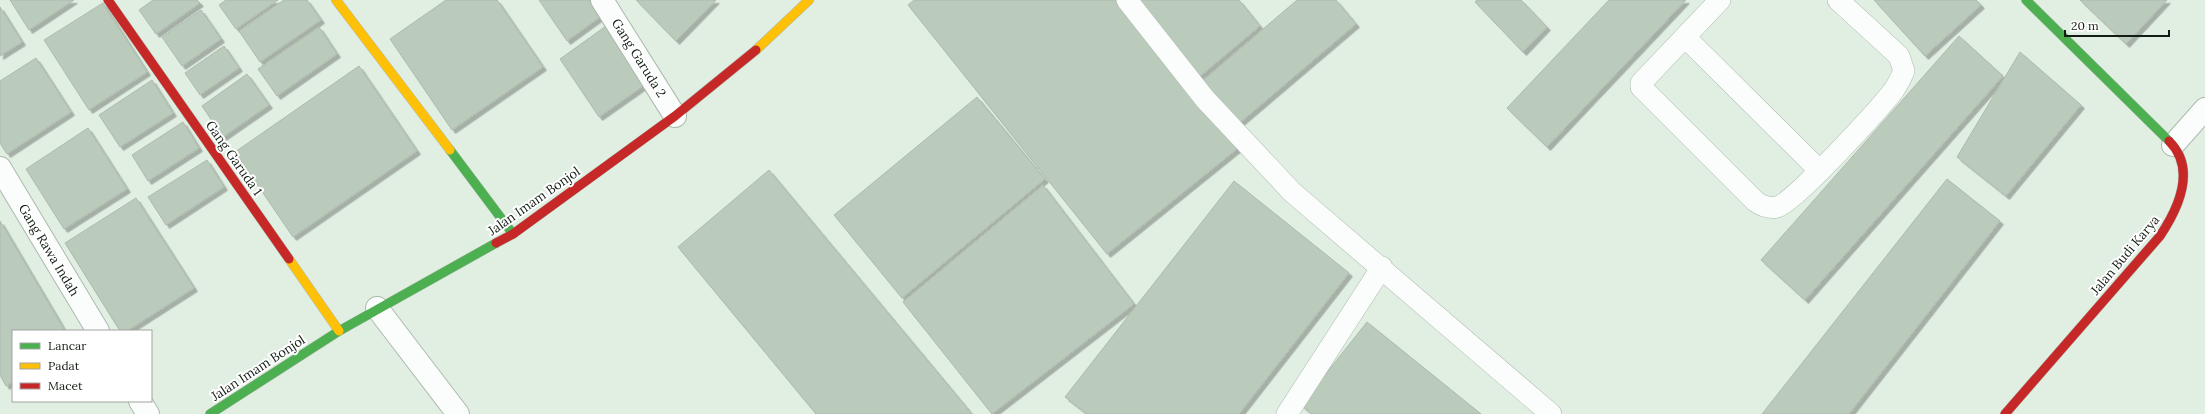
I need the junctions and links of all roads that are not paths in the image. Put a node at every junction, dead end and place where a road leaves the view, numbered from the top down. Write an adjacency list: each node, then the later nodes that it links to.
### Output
1 (108, 0): 19 (street, Gang Garuda 1)
2 (336, 0): 15 (street)
3 (602, 0): 11 (street, Gang Garuda 2)
4 (809, 0): 11 (street, Jalan Imam Bonjol)
5 (1127, 0): 16 (lane)
6 (1720, 0): 9 (lane)
7 (1838, 0): 14 (lane)
8 (2026, 0): 12 (street, Jalan Budi Karya)
9 (1685, 37): 14 (lane); 14 (lane)
10 (2205, 109): 12 (street)
11 (675, 116): 15 (street, Jalan Imam Bonjol)
12 (2173, 145): 26 (street, Jalan Budi Karya)
13 (0, 168): 18 (street, Gang Rawa Indah)
14 (1820, 171)
15 (513, 234): 17 (street, Jalan Imam Bonjol)
16 (1382, 267): 24 (lane); 25 (lane)
17 (377, 308): 19 (street, Jalan Imam Bonjol); 23 (street)
18 (97, 330)
19 (339, 331): 22 (street, Jalan Imam Bonjol)
20 (141, 402): 21 (street)
21 (148, 414)
22 (210, 414)
23 (458, 414)
24 (1287, 414)
25 (1551, 414)
26 (2006, 414)

